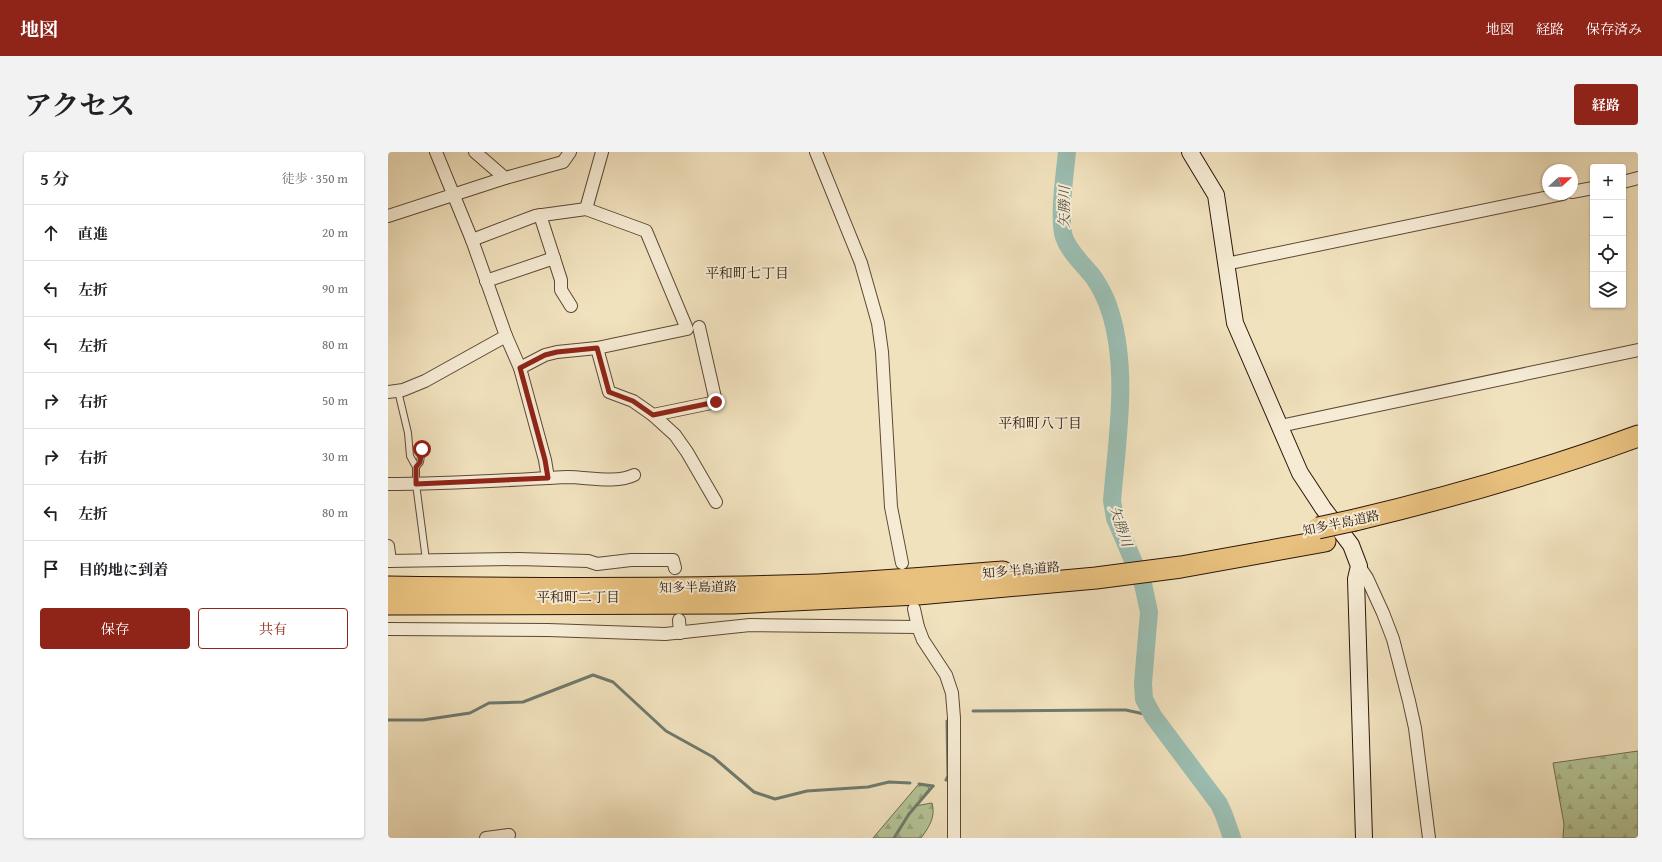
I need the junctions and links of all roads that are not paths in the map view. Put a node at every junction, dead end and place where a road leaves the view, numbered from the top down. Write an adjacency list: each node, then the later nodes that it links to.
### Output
1 (436, 152): 12 (street)
2 (475, 152): 7 (street)
3 (570, 152): 7 (street)
4 (602, 152): 14 (street)
5 (816, 152): 42 (street)
6 (1190, 152): 19 (street)
7 (504, 178): 12 (street)
8 (1638, 178): 9 (street)
9 (1626, 181)
10 (1590, 189): 11 (street)
11 (1578, 191)
12 (453, 194): 16 (street); 17 (street)
13 (1542, 198): 19 (street)
14 (586, 209): 15 (street); 24 (street)
15 (540, 215): 17 (street); 18 (street)
16 (388, 216)
17 (472, 240): 20 (street)
18 (554, 258): 20 (street); 21 (street)
19 (1226, 264): 29 (street)
20 (486, 281): 23 (street)
21 (571, 306)
22 (699, 327): 28 (street)
23 (506, 336): 26 (street); 27 (street)
24 (597, 348): 26 (street); 28 (street)
25 (1638, 350): 29 (street)
26 (520, 368): 35 (street)
27 (393, 391): 33 (lane)
28 (653, 415): 38 (street)
29 (1280, 426): 44 (street)
30 (1638, 436): 39 (highway, 知多半島道路)
31 (422, 449): 33 (lane)
32 (1638, 451): 39 (highway, 知多半島道路)
33 (416, 467): 37 (lane)
34 (634, 475): 35 (street)
35 (548, 478): 37 (street)
36 (388, 484): 37 (street)
37 (416, 484): 41 (lane)
38 (716, 502)
39 (1358, 527): 46 (highway, 知多半島道路, bridge)
40 (388, 546): 43 (street)
41 (426, 560): 43 (street); 45 (street)
42 (902, 563)
43 (389, 565): 48 (highway)
44 (1359, 566): 60 (street); 61 (street)
45 (675, 568)
46 (1094, 571): 48 (highway, 知多半島道路); 49 (highway, 知多半島道路)
47 (388, 587): 48 (highway, 知多半島道路)
48 (550, 589)
49 (734, 603): 50 (highway, 知多半島道路); 52 (highway)
50 (388, 604)
51 (914, 609): 54 (street)
52 (388, 612)
53 (679, 620): 56 (street)
54 (918, 627): 56 (street); 59 (street)
55 (388, 629): 56 (street)
56 (680, 633)
57 (508, 835): 58 (street)
58 (486, 838)
59 (954, 838)
60 (1364, 838)
61 (1429, 838)

